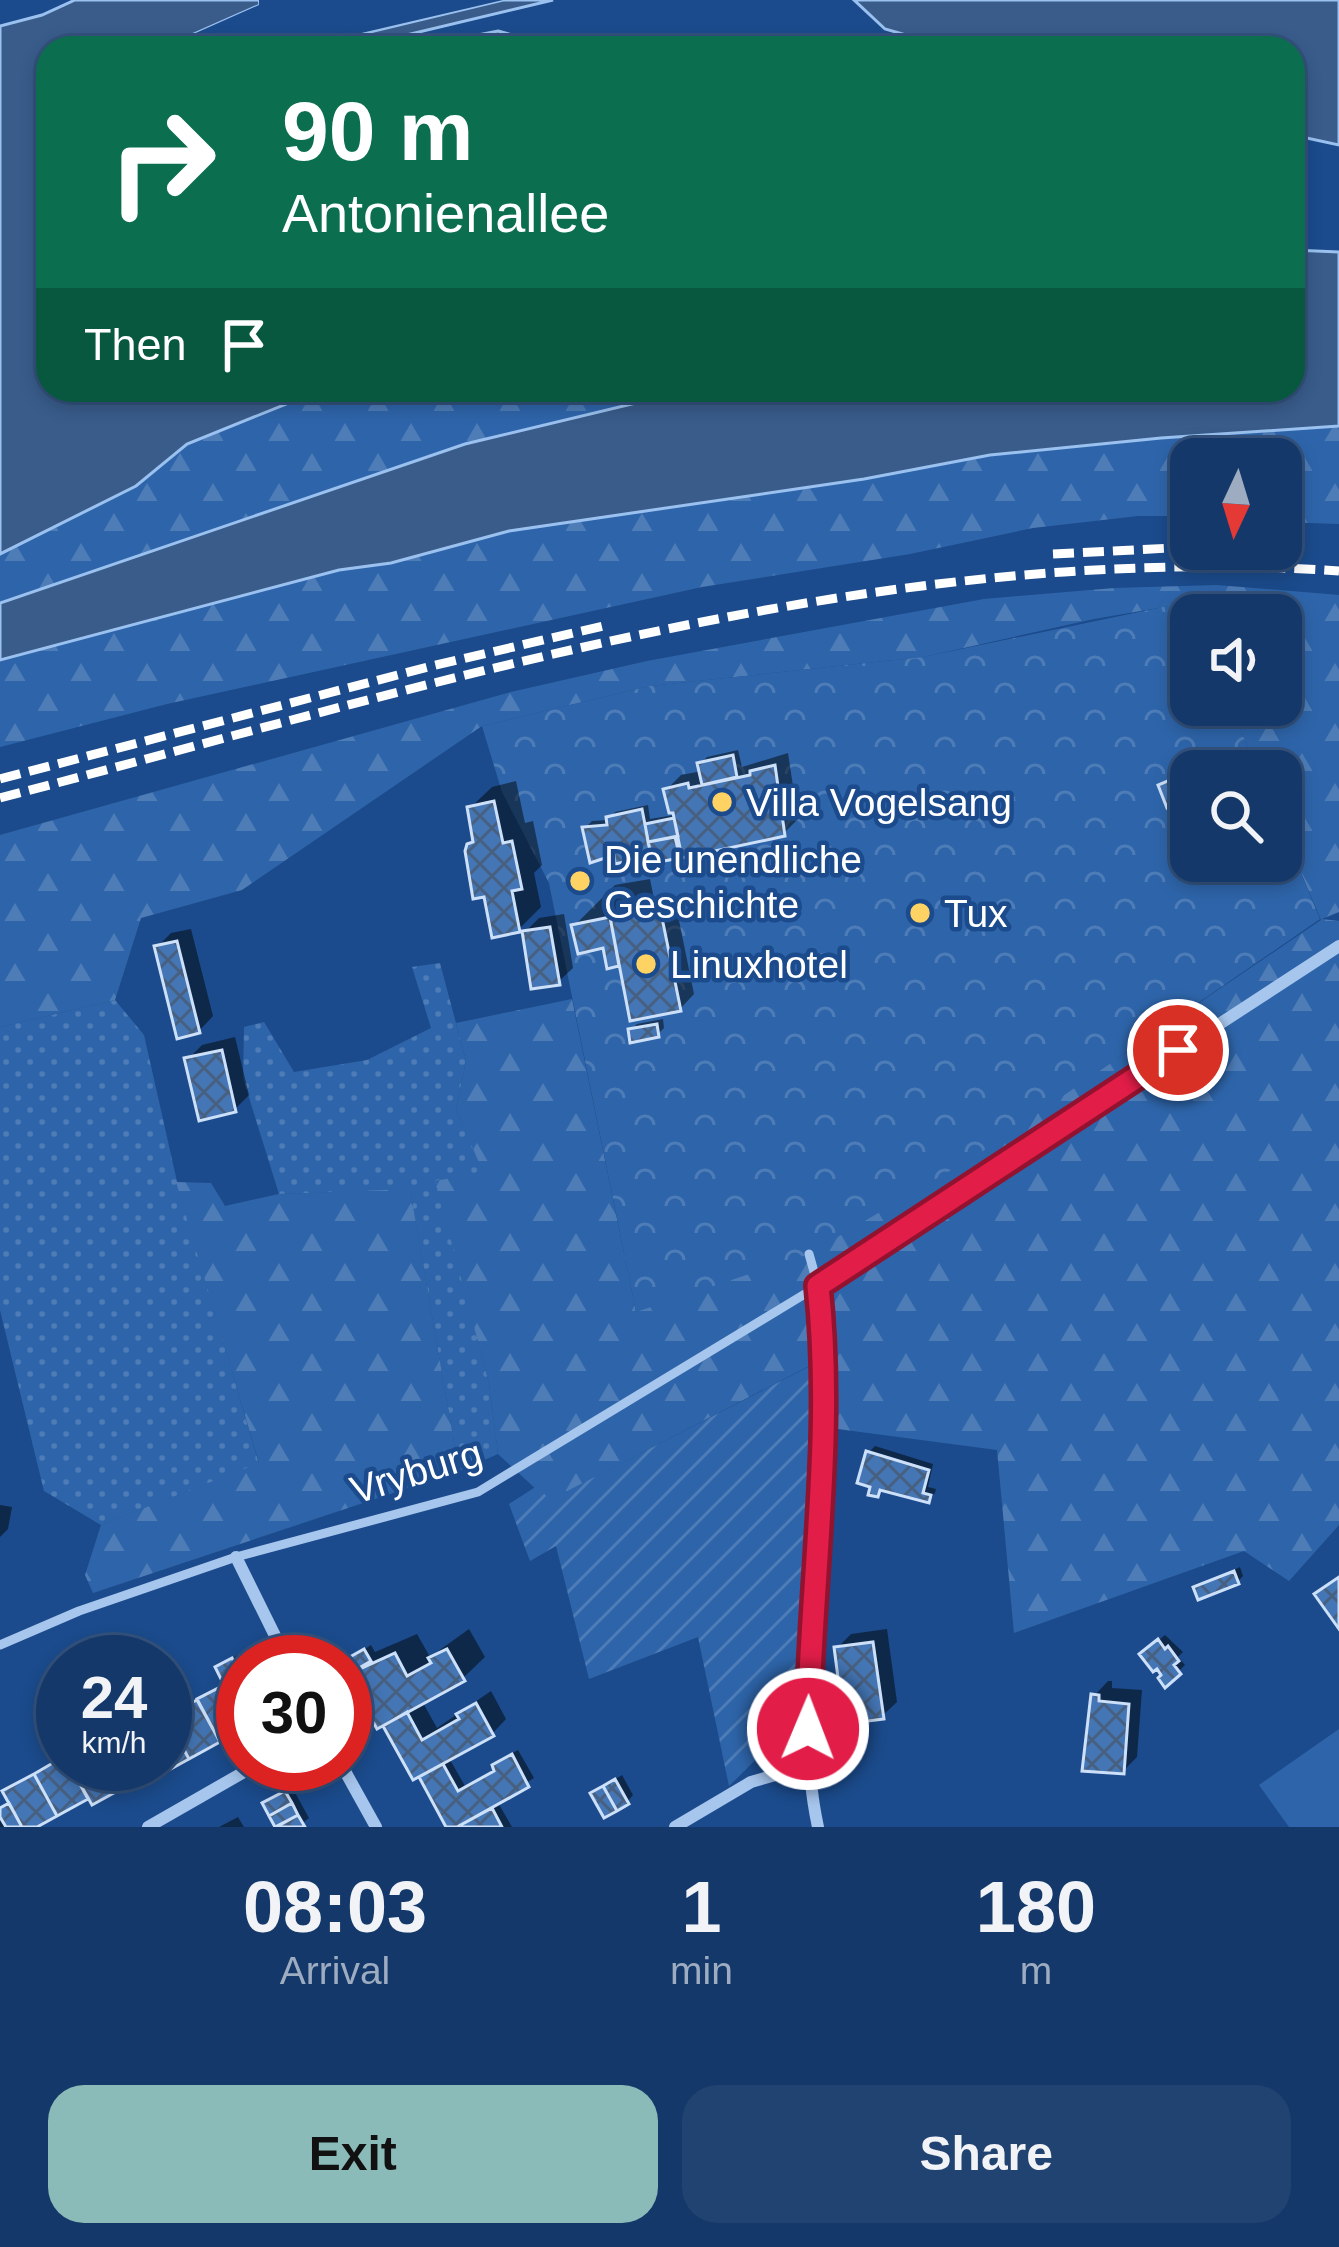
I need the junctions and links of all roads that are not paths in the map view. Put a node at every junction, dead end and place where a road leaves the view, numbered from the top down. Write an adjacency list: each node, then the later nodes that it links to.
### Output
1 (1339, 946): 3 (street)
2 (809, 1254): 3 (lane)
3 (818, 1286): 4 (lane, Vryburg); 7 (street)
4 (236, 1557): 5 (street); 6 (lane, Vryburg)
5 (275, 1635)
6 (0, 1645)
7 (807, 1766): 12 (street); 13 (street)
8 (216, 1788): 10 (street)
9 (356, 1791): 11 (street)
10 (148, 1827)
11 (376, 1827)
12 (675, 1827)
13 (818, 1827)

